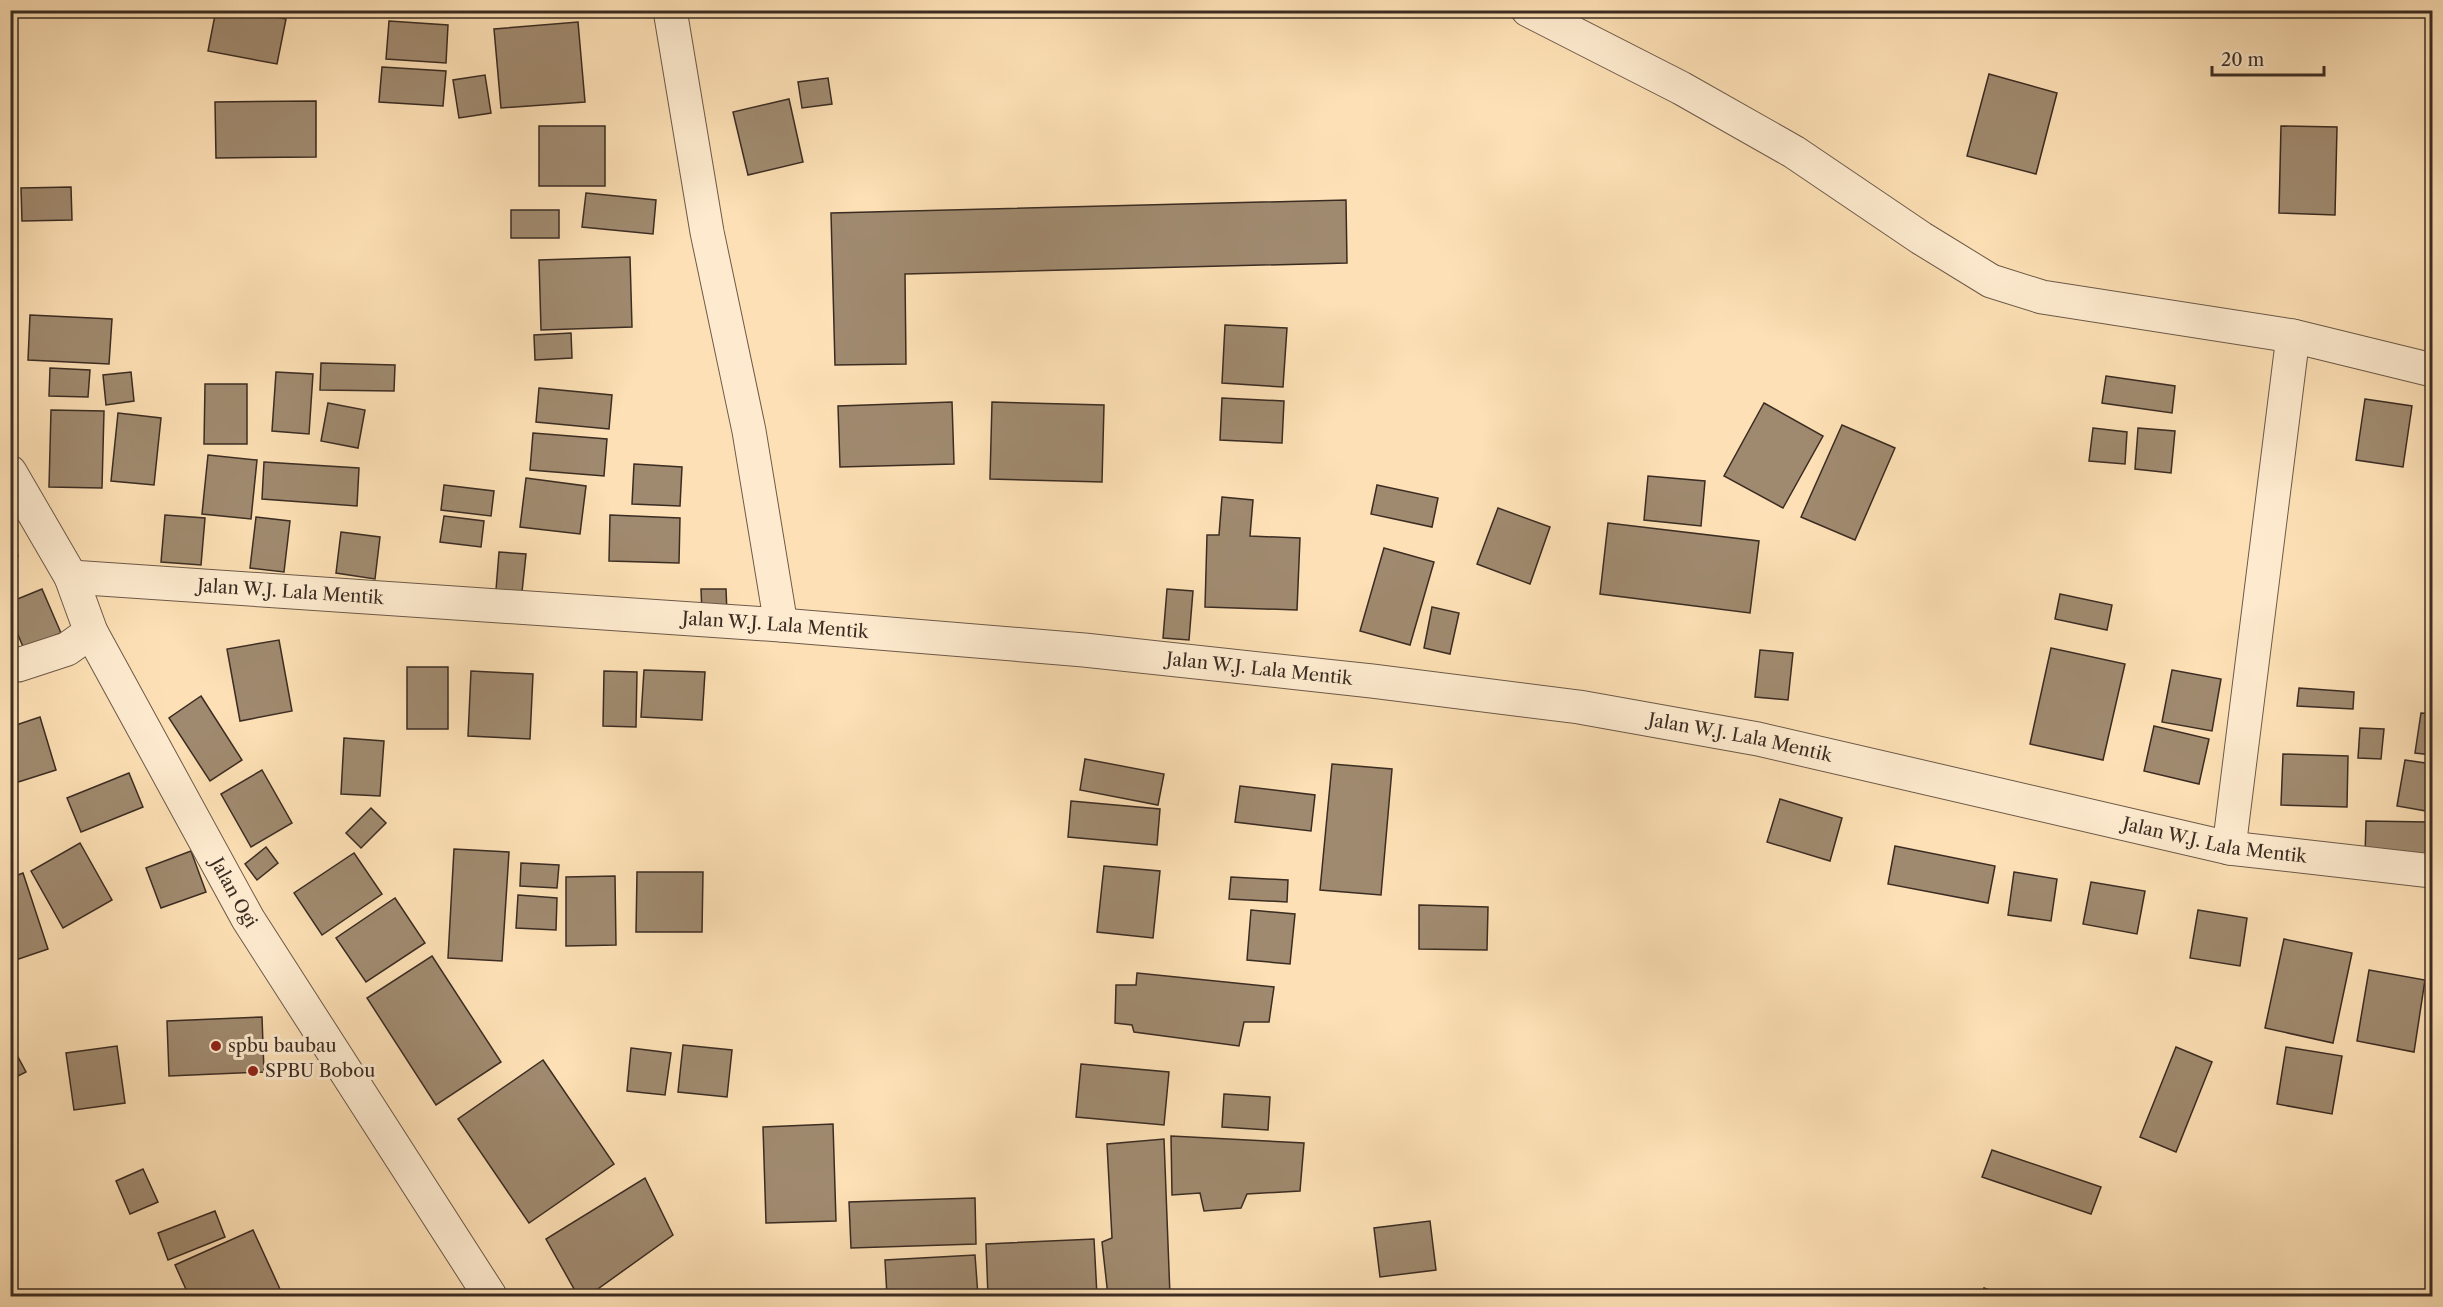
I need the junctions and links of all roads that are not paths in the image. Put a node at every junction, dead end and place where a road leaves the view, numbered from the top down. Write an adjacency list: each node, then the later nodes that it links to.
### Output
1 (670, 10): 7 (street)
2 (1528, 10): 3 (street)
3 (2294, 336): 4 (street); 10 (street)
4 (2433, 370)
5 (10, 472): 6 (street, Jalan Ogi)
6 (71, 577): 7 (street, Jalan W.J. Lala Mentik); 8 (street, Jalan Ogi)
7 (781, 625): 10 (street, Jalan W.J. Lala Mentik)
8 (91, 632): 9 (street); 12 (street, Jalan Ogi)
9 (10, 665)
10 (2229, 848): 11 (street, Jalan W.J. Lala Mentik)
11 (2433, 871)
12 (490, 1296)

